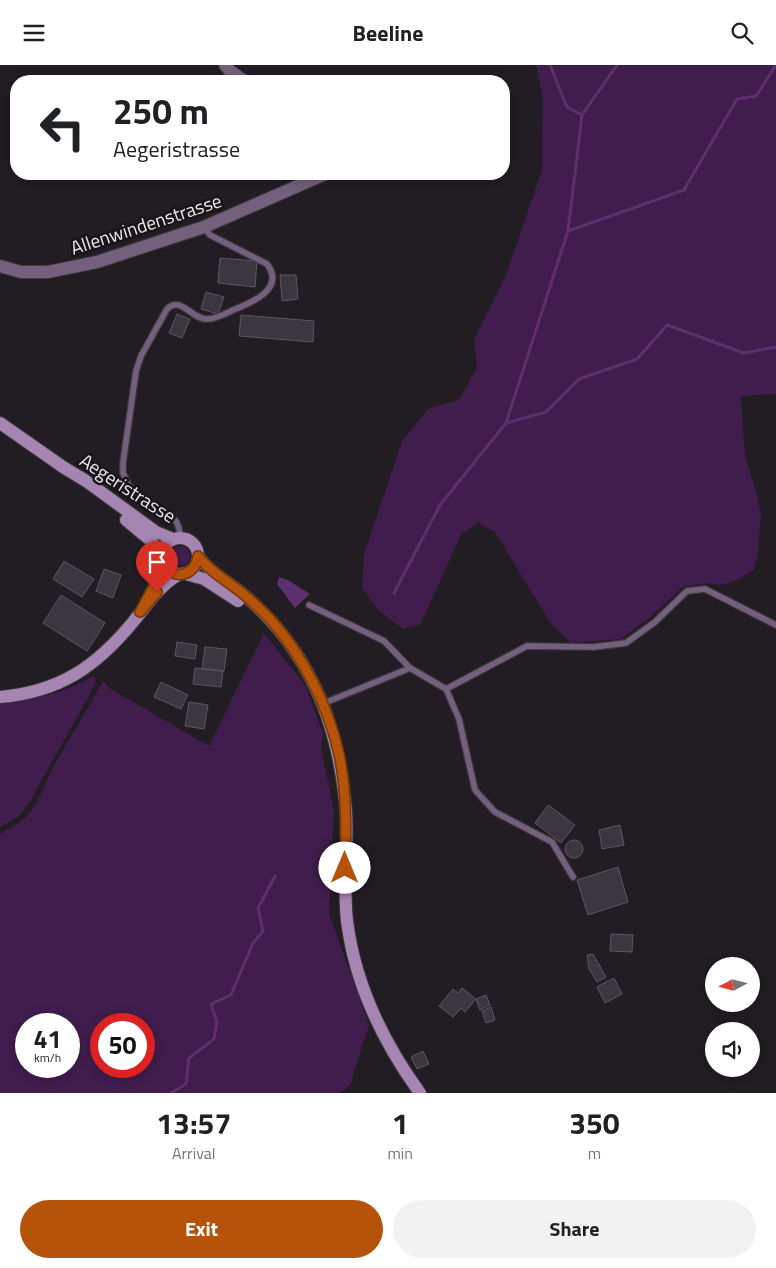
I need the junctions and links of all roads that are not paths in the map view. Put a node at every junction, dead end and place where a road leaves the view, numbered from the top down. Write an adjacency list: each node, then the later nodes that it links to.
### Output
1 (225, 65): 2 (street)
2 (236, 75)
3 (311, 180): 4 (street, Allenwindenstrasse)
4 (204, 227): 5 (street, Allenwindenstrasse); 8 (lane)
5 (0, 266)
6 (0, 423): 7 (main road, Aegeristrasse)
7 (63, 467): 8 (main road, Aegeristrasse); 10 (main road, Aegeristrasse)
8 (177, 539): 9 (main road, Aegeristrasse); 10 (main road, Aegeristrasse)
9 (198, 556): 11 (main road, Aegeristrasse); 16 (main road, Aegeristrasse)
10 (162, 559): 11 (main road, Aegeristrasse); 13 (main road, Aegeristrasse)
11 (182, 574): 13 (main road, Aegeristrasse); 16 (main road, Aegeristrasse)
12 (309, 605): 15 (lane)
13 (140, 612): 18 (main road, Aegeristrasse)
14 (776, 625): 17 (lane)
15 (410, 668): 17 (lane); 19 (lane)
16 (314, 684): 19 (main road, Aegeristrasse)
17 (446, 689): 20 (lane)
18 (0, 697)
19 (322, 704): 21 (main road, Aegeristrasse)
20 (573, 877)
21 (420, 1093)

